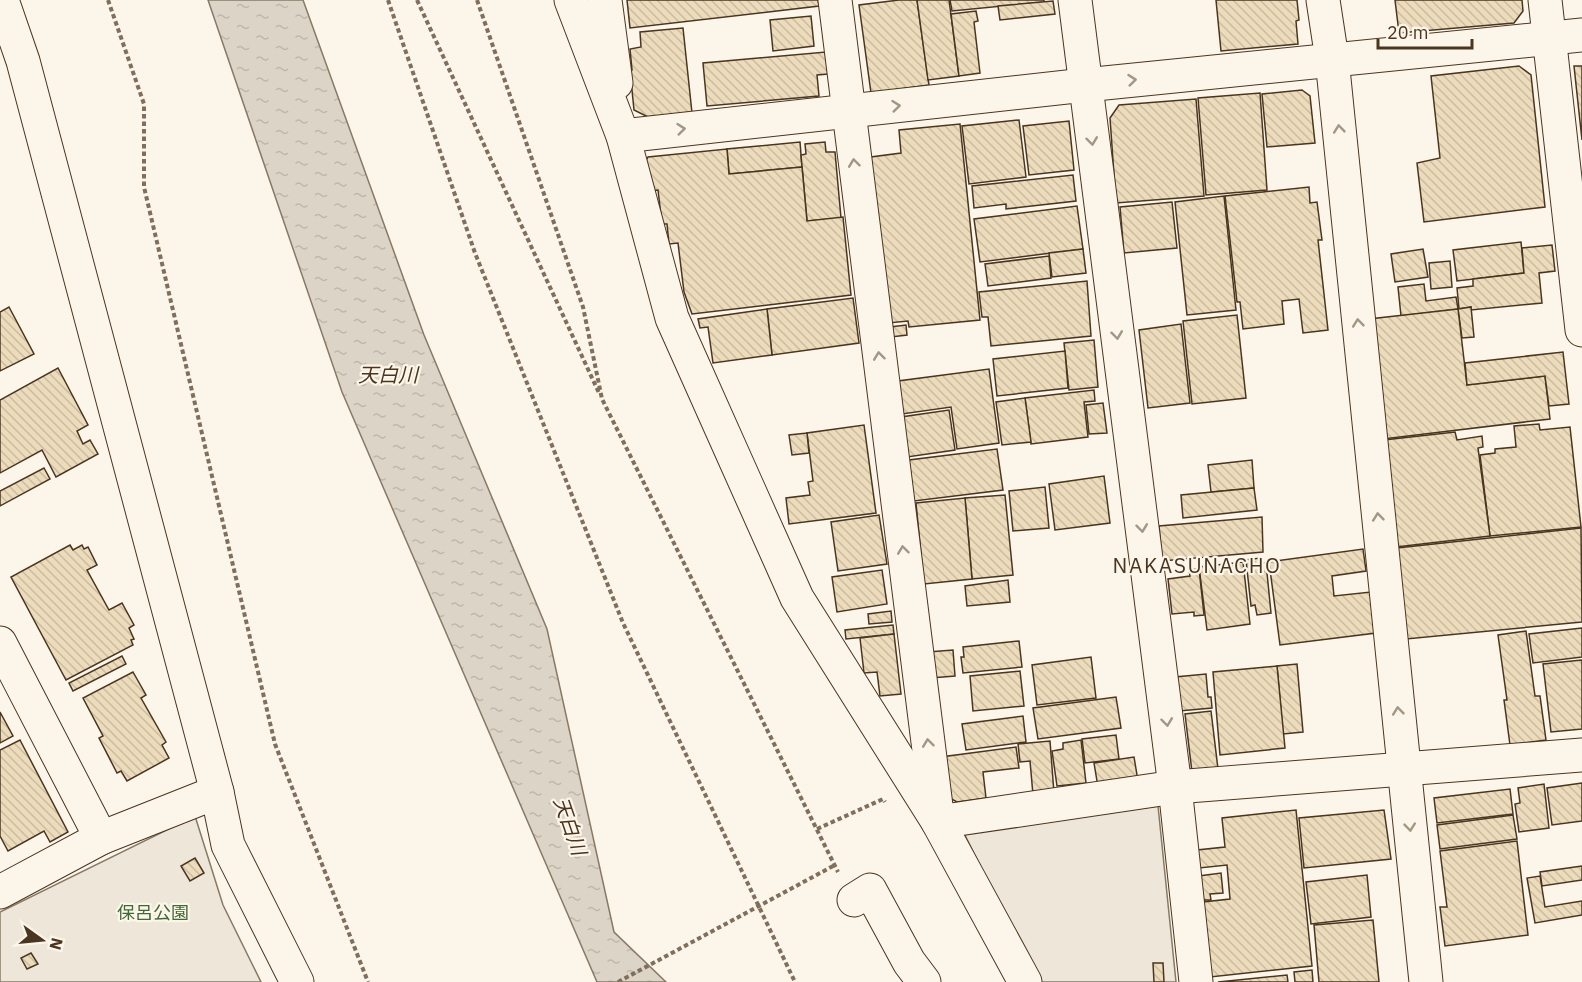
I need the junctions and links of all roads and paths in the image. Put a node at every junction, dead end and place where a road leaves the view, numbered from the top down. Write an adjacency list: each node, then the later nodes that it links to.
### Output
1 (2, 0): 15 (street)
2 (108, 0): 34 (path)
3 (388, 0): 36 (path)
4 (417, 0): 20 (path)
5 (477, 0): 20 (path)
6 (571, 0): 18 (street)
7 (605, 0): 18 (street)
8 (835, 0): 17 (street)
9 (1075, 0): 16 (street)
10 (1323, 0): 14 (street)
11 (1545, 0): 13 (street)
12 (1582, 35): 13 (street)
13 (1548, 38): 14 (street); 19 (street)
14 (1332, 59): 16 (street, one-way to 14); 23 (street, one-way to 14)
15 (11, 68): 25 (street)
16 (1085, 85): 17 (street, one-way to 16); 24 (street, one-way to 24)
17 (848, 111): 18 (street, one-way to 17); 27 (street, one-way to 17)
18 (623, 136): 27 (street)
19 (1582, 330)
20 (602, 399): 28 (path)
21 (0, 643): 29 (street)
22 (1582, 755): 23 (street)
23 (1404, 769): 24 (street); 40 (street, one-way to 40)
24 (1176, 787): 27 (street); 39 (street)
25 (217, 792): 29 (street); 33 (street)
26 (889, 808): 28 (path)
27 (938, 822): 38 (street)
28 (817, 829): 30 (path)
29 (101, 838): 31 (street)
30 (835, 865): 32 (path); 35 (path, bridge)
31 (0, 892)
32 (854, 900): 37 (street)
33 (297, 982)
34 (368, 982)
35 (618, 982)
36 (795, 982)
37 (924, 982)
38 (1026, 982)
39 (1196, 982)
40 (1426, 982)

